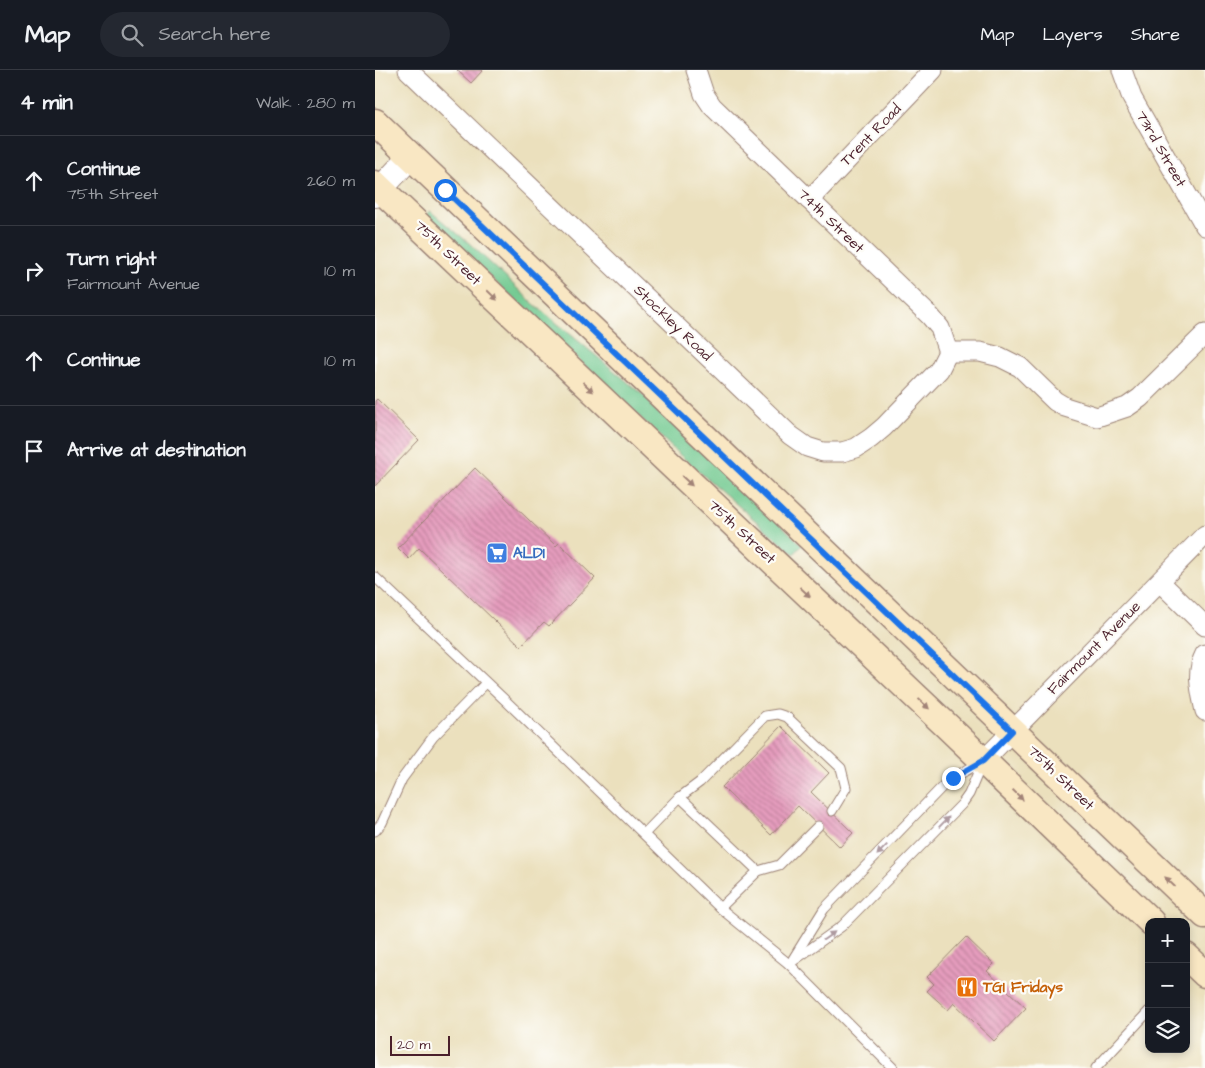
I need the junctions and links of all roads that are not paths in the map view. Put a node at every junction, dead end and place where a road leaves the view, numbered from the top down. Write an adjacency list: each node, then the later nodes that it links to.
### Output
1 (408, 70): 11 (street, Stockley Road)
2 (696, 70): 8 (street, 74th Street)
3 (933, 70): 8 (street, Trent Road)
4 (1122, 70): 9 (street, 73rd Street)
5 (375, 122): 6 (main road, 75th Street)
6 (411, 156): 7 (street); 19 (main road, 75th Street)
7 (377, 190): 20 (main road, 75th Street, one-way to 20)
8 (809, 200): 11 (street, 74th Street)
9 (1205, 226)
10 (1205, 334): 11 (street)
11 (949, 352)
12 (1205, 535): 14 (street, Fairmount Avenue)
13 (375, 577): 17 (lane)
14 (1160, 582): 15 (street); 19 (street, Fairmount Avenue)
15 (1205, 626)
16 (1205, 654): 18 (street)
17 (486, 683): 24 (lane); 25 (lane)
18 (1205, 711)
19 (1012, 731): 20 (street, Fairmount Avenue); 28 (main road, 75th Street, one-way to 19)
20 (983, 761): 29 (main road, 75th Street, one-way to 29); 30 (lane, one-way to 30); 30 (lane, one-way to 20)
21 (680, 797): 22 (lane); 25 (lane); 26 (lane)
22 (832, 812)
23 (818, 826): 26 (lane)
24 (375, 831)
25 (644, 834): 27 (lane)
26 (758, 871): 27 (lane)
27 (720, 908): 30 (lane)
28 (1205, 916)
29 (1147, 918)
30 (789, 964): 32 (lane)
31 (1145, 1015): 33 (lane)
32 (893, 1068)
33 (1096, 1068)

